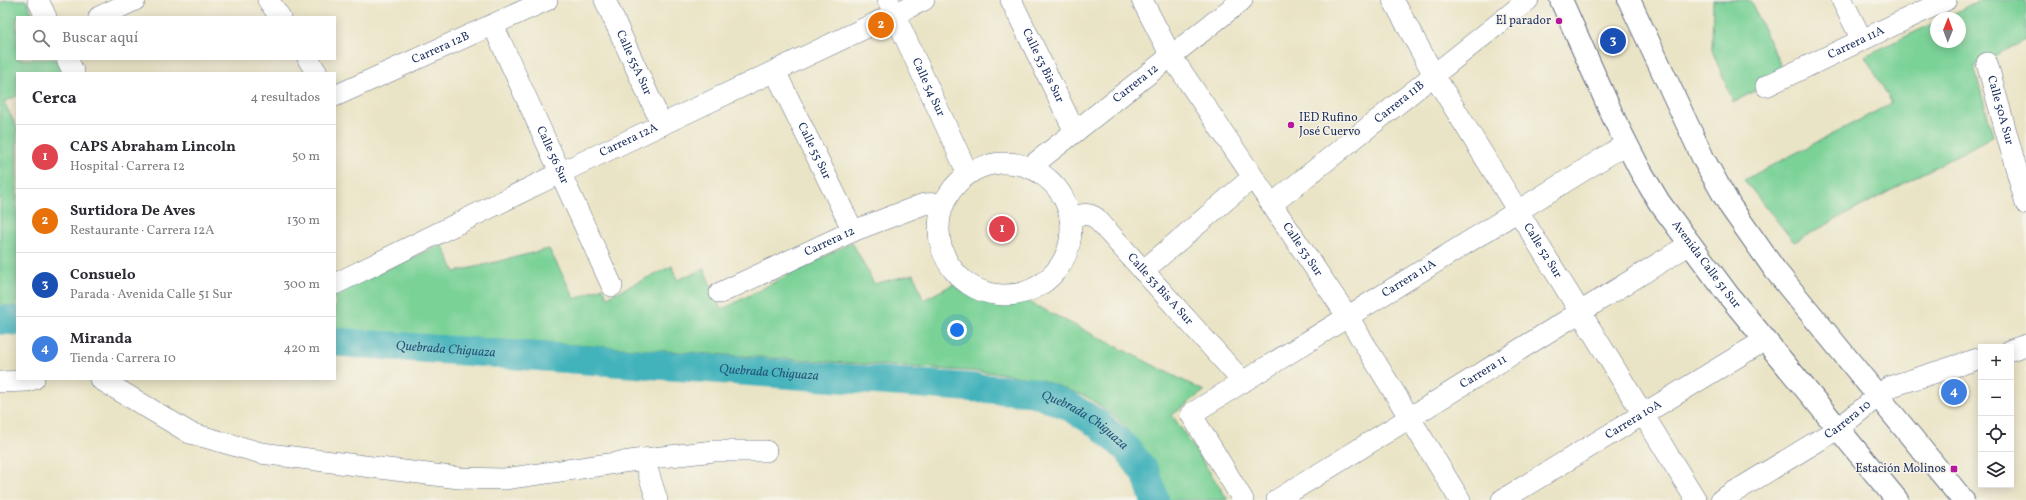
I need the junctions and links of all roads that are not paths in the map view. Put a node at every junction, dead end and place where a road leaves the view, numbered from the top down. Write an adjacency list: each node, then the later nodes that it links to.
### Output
1 (38, 0): 17 (street)
2 (135, 0): 18 (street)
3 (268, 0): 19 (street)
4 (547, 0): 20 (street, Carrera 12B)
5 (605, 0): 32 (street, Calle 55A Sur)
6 (924, 0): 16 (street, Carrera 12A)
7 (1011, 0): 33 (street, Calle 53 Bis Sur)
8 (1142, 0): 22 (street, Calle 53 Sur)
9 (1242, 0): 22 (street, Carrera 12)
10 (1392, 0): 29 (street, Calle 52 Sur)
11 (1528, 0): 29 (street, Carrera 11B)
12 (1561, 0): 34 (main road, Avenida Calle 51 Sur)
13 (1629, 0): 60 (main road)
14 (1842, 0): 21 (street)
15 (1939, 2): 21 (street, Carrera 11A)
16 (892, 7): 26 (street, Carrera 12A); 37 (street, Calle 54 Sur)
17 (46, 16)
18 (101, 16)
19 (279, 16)
20 (493, 25): 31 (street, Carrera 12B); 36 (street, Calle 56 Sur)
21 (1862, 40): 30 (street, Carrera 11A)
22 (1171, 56): 33 (street, Carrera 12); 38 (street, Calle 53 Sur)
23 (68, 60): 27 (street)
24 (309, 60): 28 (street)
25 (1987, 63): 41 (street, Calle 50A Sur)
26 (775, 71): 32 (street, Carrera 12A); 44 (street, Calle 55 Sur)
27 (74, 72)
28 (316, 72)
29 (1434, 75): 40 (street, Carrera 11B); 42 (street, Calle 52 Sur)
30 (1766, 86)
31 (336, 96)
32 (662, 125): 36 (street, Carrera 12A)
33 (1075, 132): 35 (street, Carrera 12)
34 (1626, 144): 42 (street, Carrera 11A); 45 (main road, Avenida Calle 51 Sur)
35 (1030, 168): 37 (street); 43 (street)
36 (560, 173): 47 (street, Carrera 12A); 48 (street, Calle 56 Sur)
37 (968, 174): 39 (street)
38 (1253, 177): 40 (street, Calle 53 Sur); 46 (street)
39 (943, 203): 43 (street); 44 (street, Carrera 12)
40 (1272, 204): 51 (street, Calle 53 Sur)
41 (2026, 204)
42 (1518, 212): 50 (street, Calle 52 Sur); 51 (street, Carrera 11A)
43 (1070, 218): 46 (street, Calle 53 Bis A Sur)
44 (853, 231): 49 (street, Carrera 12)
45 (1690, 244): 50 (street, Carrera 11); 52 (main road, Avenida Calle 51 Sur)
46 (1143, 271): 59 (street, Calle 53 Bis A Sur)
47 (336, 284)
48 (612, 286)
49 (720, 293)
50 (1580, 312): 61 (street, Calle 52 Sur); 62 (street, Carrera 11)
51 (1348, 317): 59 (street, Carrera 11A); 62 (street, Calle 53 Sur)
52 (1765, 340): 61 (street, Carrera 10A); 63 (main road, Avenida Calle 51 Sur)
53 (2026, 346): 54 (street)
54 (2014, 349)
55 (1978, 359): 60 (street, Carrera 10)
56 (30, 380): 58 (street)
57 (102, 380): 65 (street)
58 (0, 382)
59 (1243, 382): 67 (street, Carrera 11A)
60 (1878, 395): 63 (street, Carrera 10); 74 (main road)
61 (1643, 415): 70 (street, Carrera 10A); 71 (street, Calle 52 Sur)
62 (1410, 418): 68 (street, Carrera 11); 69 (street, Calle 53 Sur)
63 (1838, 428): 72 (street, Carrera 10); 73 (main road, Avenida Calle 51 Sur)
64 (766, 451): 65 (street)
65 (644, 459): 66 (street)
66 (656, 500)
67 (1244, 500)
68 (1277, 500)
69 (1460, 500)
70 (1502, 500)
71 (1696, 500)
72 (1721, 500)
73 (1898, 500)
74 (1963, 500)

